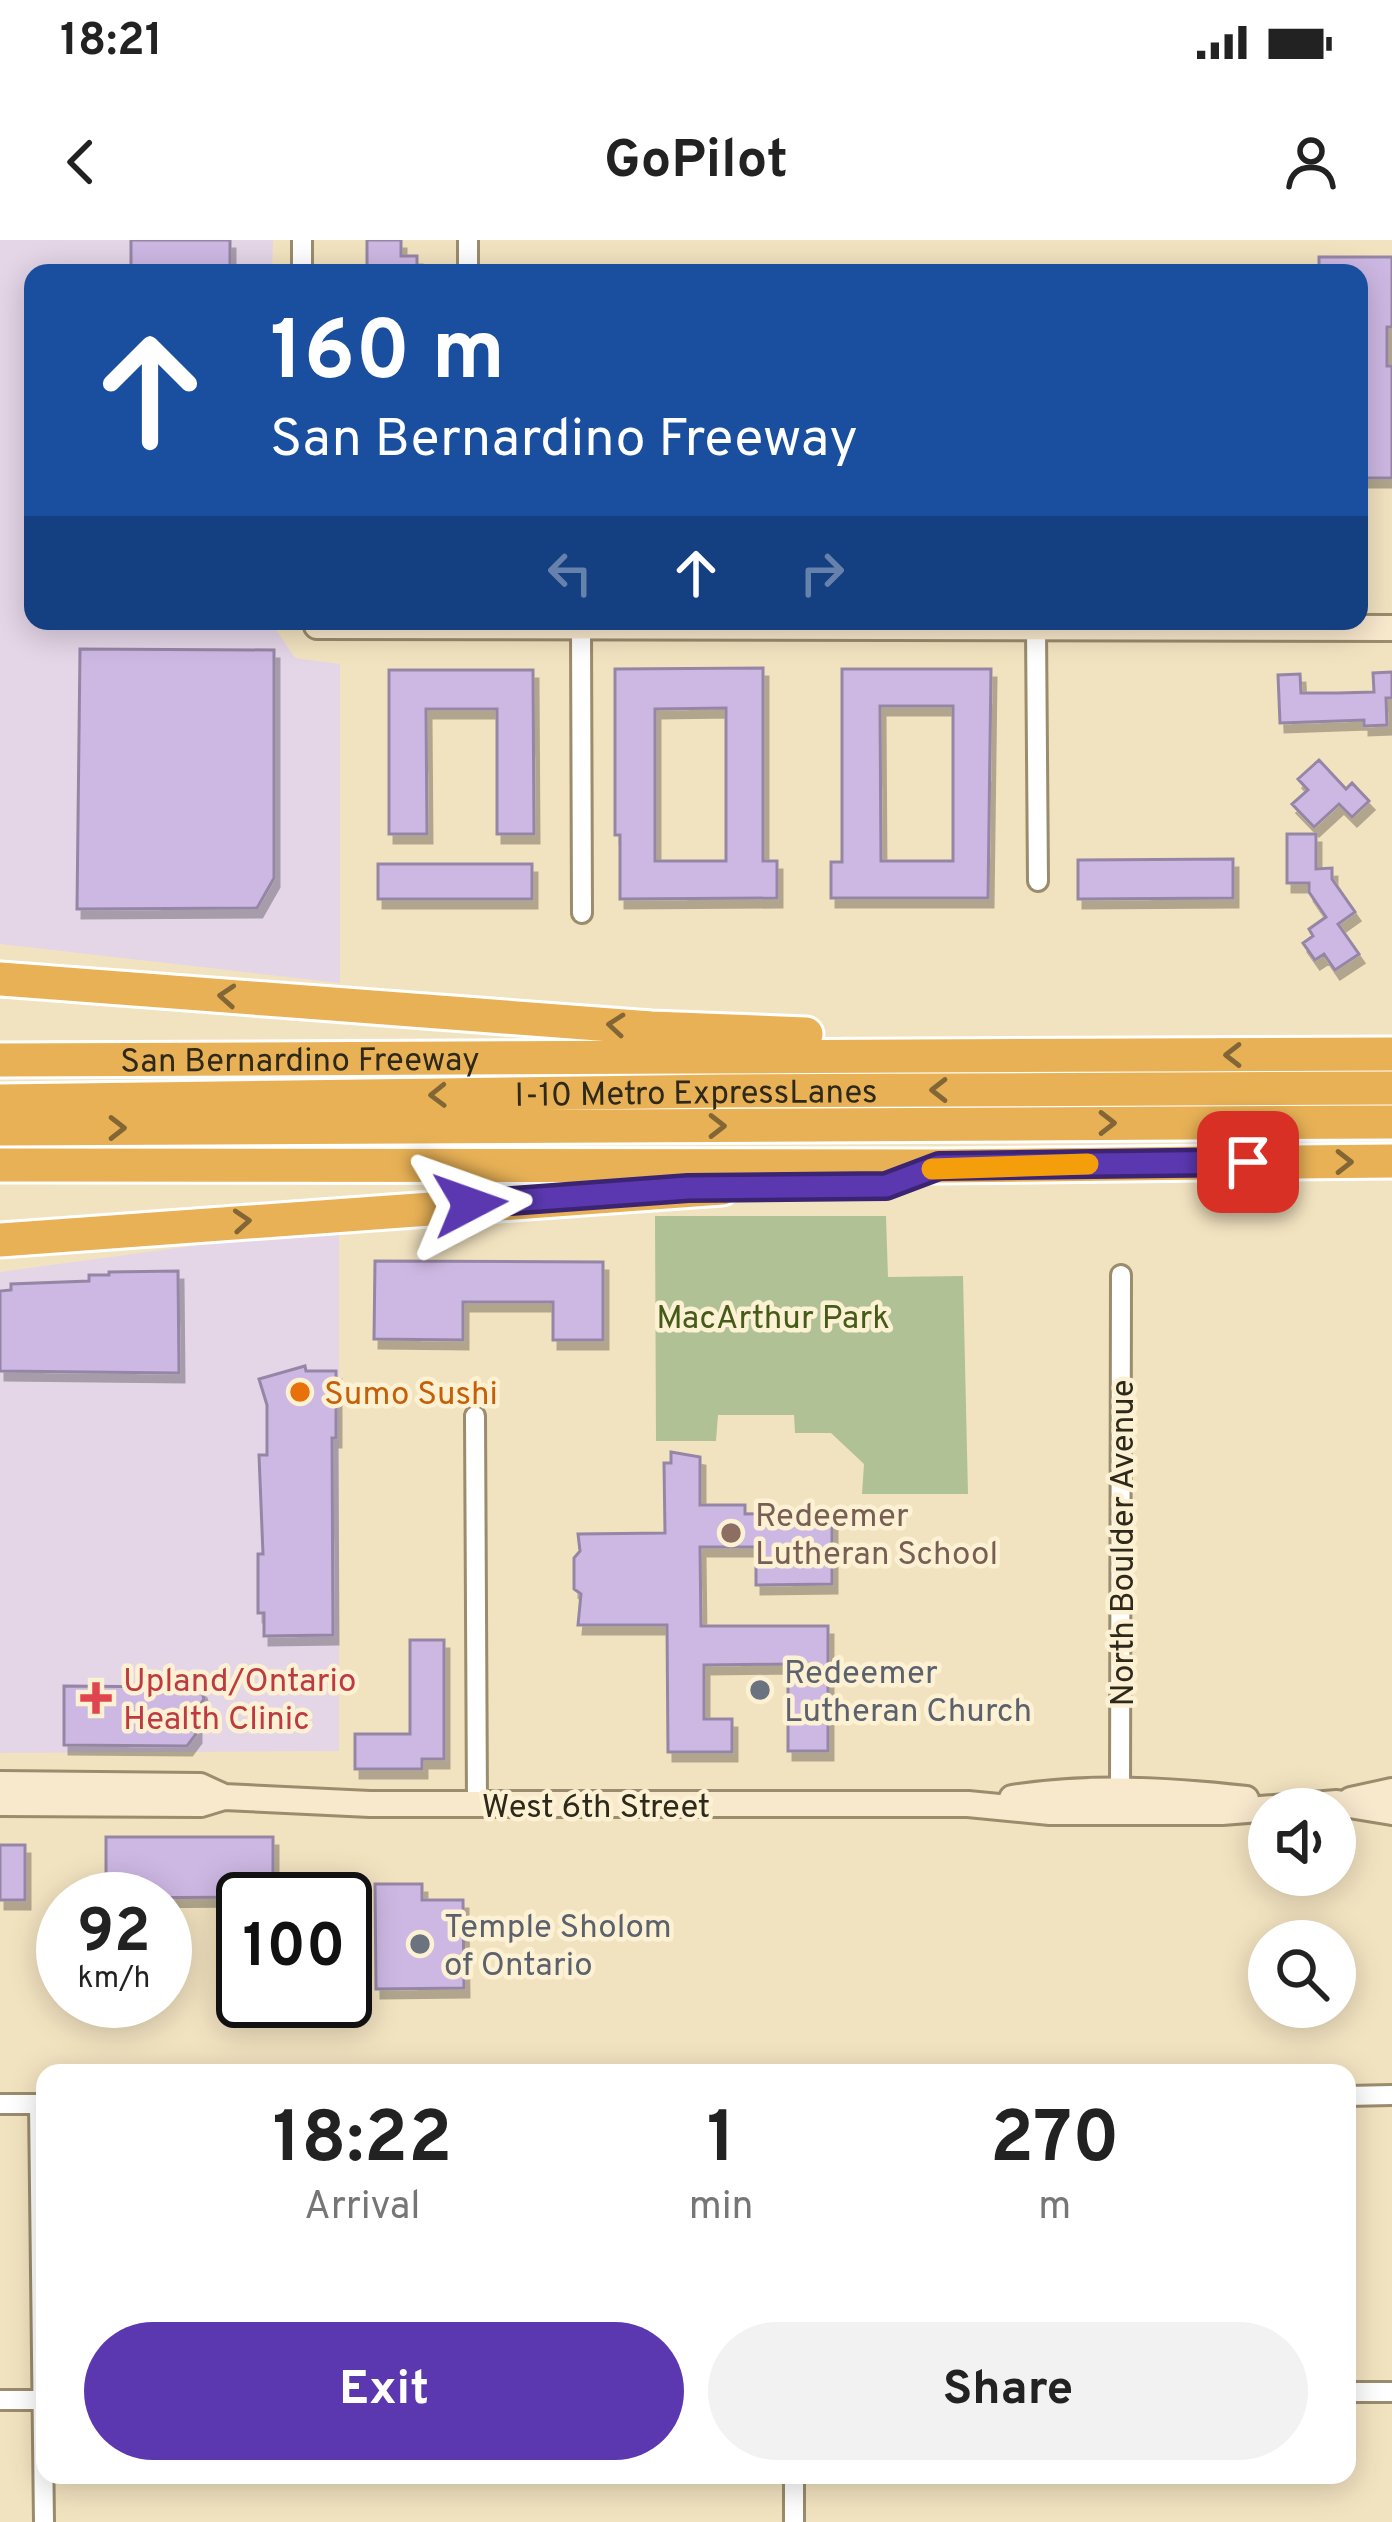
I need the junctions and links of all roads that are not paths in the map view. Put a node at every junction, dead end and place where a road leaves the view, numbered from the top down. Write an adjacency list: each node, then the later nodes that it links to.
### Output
1 (581, 630): 4 (street)
2 (1036, 630): 3 (street)
3 (1038, 881)
4 (582, 913)
5 (0, 980): 8 (highway, one-way to 5)
6 (1392, 1054): 8 (highway, San Bernardino Freeway, one-way to 8)
7 (477, 1055): 8 (highway, San Bernardino Freeway); 9 (highway, San Bernardino Freeway); 11 (highway)
8 (1108, 1056)
9 (0, 1060)
10 (1392, 1088): 11 (highway, I-10 Metro ExpressLanes, one-way to 11)
11 (723, 1090): 12 (highway, I-10 Metro ExpressLanes, one-way to 12)
12 (0, 1101)
13 (1392, 1122): 14 (highway, I-10 Metro ExpressLanes, one-way to 13)
14 (632, 1126): 15 (highway, I-10 Metro ExpressLanes, one-way to 14); 17 (highway)
15 (0, 1129)
16 (1392, 1161): 19 (highway, one-way to 16)
17 (93, 1164): 18 (highway); 19 (highway)
18 (0, 1165)
19 (939, 1166): 20 (highway, one-way to 19)
20 (0, 1240)
21 (1121, 1275): 28 (street, North Boulder Avenue)
22 (475, 1416): 30 (street)
23 (0, 1784): 25 (street, West 6th Street)
24 (1392, 1791): 27 (street, West 6th Street)
25 (224, 1797): 29 (street, West 6th Street); 30 (street, West 6th Street)
26 (1248, 1799): 28 (street, West 6th Street)
27 (1356, 1800)
28 (1120, 1801): 30 (street, West 6th Street)
29 (0, 1804)
30 (477, 1805)
31 (1356, 1807): 32 (street, West 6th Street)
32 (1392, 1812)
33 (1392, 2095): 34 (street)
34 (1356, 2096)
35 (0, 2104): 36 (street)
36 (36, 2104)
37 (1356, 2392): 38 (street)
38 (1392, 2392)
39 (0, 2400): 40 (street)
40 (36, 2400)
41 (44, 2484): 43 (street)
42 (794, 2484): 44 (street)
43 (44, 2522)
44 (794, 2522)

